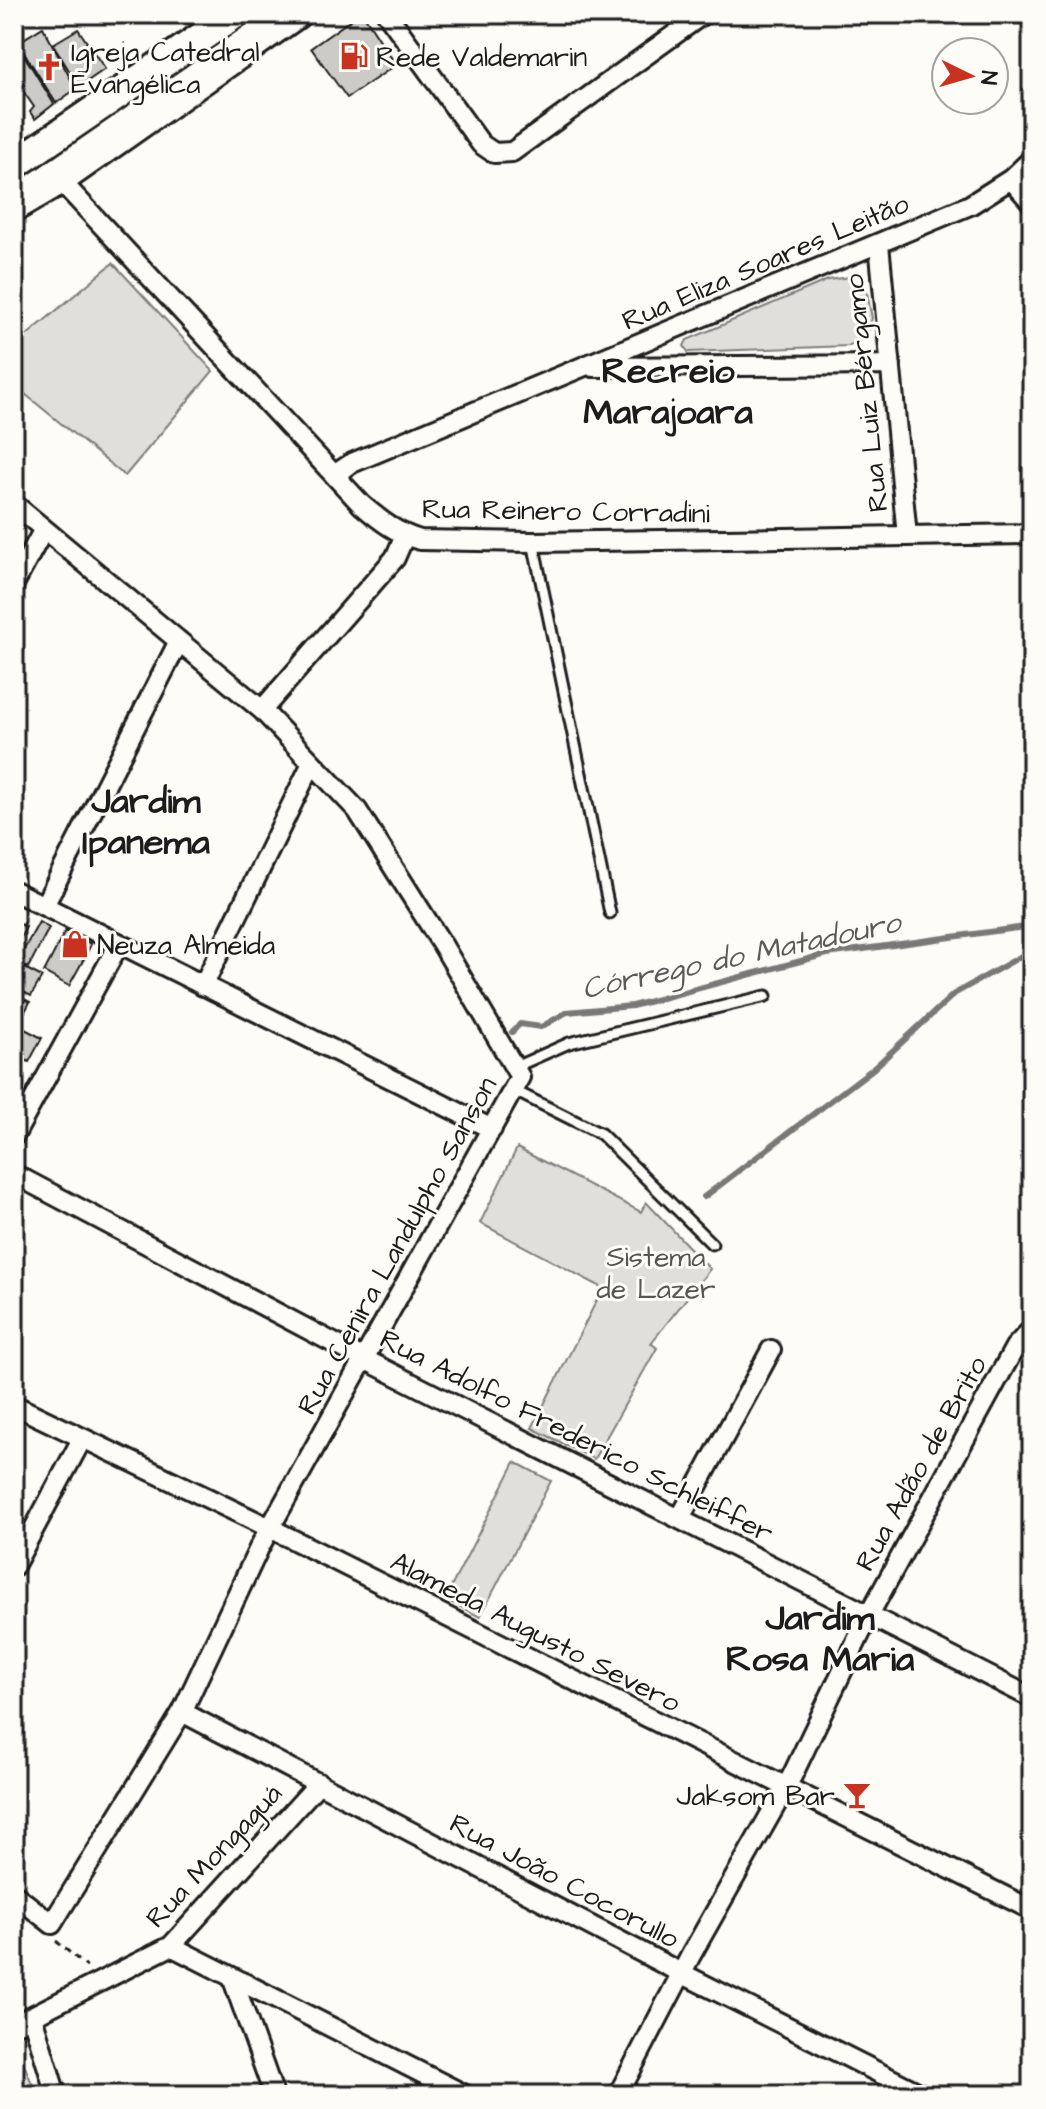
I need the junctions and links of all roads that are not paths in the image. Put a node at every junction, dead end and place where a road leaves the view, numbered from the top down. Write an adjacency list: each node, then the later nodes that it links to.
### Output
1 (235, 14): 7 (main road)
2 (251, 14): 10 (lane)
3 (271, 14): 13 (lane)
4 (296, 14): 12 (main road)
5 (387, 14): 6 (street)
6 (703, 14)
7 (205, 22): 9 (main road)
8 (1032, 159): 11 (street, Rua Eliza Soares Leitão)
9 (14, 165)
10 (14, 178)
11 (1011, 179): 14 (street); 16 (street, Rua Eliza Soares Leitão)
12 (60, 180): 15 (main road); 19 (street, Rua Reinero Corradini)
13 (14, 191)
14 (1032, 203)
15 (14, 207)
16 (879, 244): 17 (street, Rua Luiz Bérgamo); 18 (street, Rua Eliza Soares Leitão)
17 (891, 365): 18 (street); 24 (street, Rua Luiz Bérgamo)
18 (582, 367): 19 (street, Rua Eliza Soares Leitão)
19 (334, 475): 23 (street, Rua Reinero Corradini)
20 (14, 504): 21 (street, Rua Cenira Landulpho Sanson)
21 (44, 529): 26 (street); 27 (street, Rua Cenira Landulpho Sanson)
22 (1032, 534): 24 (street, Rua Reinero Corradini)
23 (405, 535): 25 (street, Rua Reinero Corradini); 28 (street)
24 (907, 536): 25 (street, Rua Reinero Corradini)
25 (533, 542): 32 (lane)
26 (14, 584)
27 (179, 641): 28 (street, Rua Cenira Landulpho Sanson); 31 (street)
28 (262, 710): 29 (street, Rua Cenira Landulpho Sanson)
29 (312, 763): 34 (street); 36 (street, Rua Cenira Landulpho Sanson)
30 (14, 891): 31 (street)
31 (44, 906): 33 (street)
32 (610, 913)
33 (119, 944): 34 (street); 39 (street)
34 (203, 986): 38 (street)
35 (766, 996): 36 (lane)
36 (515, 1067): 37 (street, Rua Cenira Landulpho Sanson)
37 (513, 1090): 38 (street, Rua Cenira Landulpho Sanson); 41 (lane)
38 (492, 1129): 44 (street, Rua Cenira Landulpho Sanson)
39 (14, 1136)
40 (14, 1174): 44 (street, Rua Adolfo Frederico Schleiffer)
41 (712, 1244)
42 (1032, 1329): 50 (street, Rua Adão de Brito)
43 (771, 1350): 47 (street)
44 (364, 1359): 47 (street, Rua Adolfo Frederico Schleiffer); 48 (street, Rua Cenira Landulpho Sanson)
45 (14, 1405): 46 (street, Alameda Augusto Severo)
46 (82, 1439): 48 (street, Alameda Augusto Severo); 49 (street)
47 (680, 1518): 50 (street, Rua Adolfo Frederico Schleiffer)
48 (272, 1529): 52 (street, Rua Cenira Landulpho Sanson); 54 (street, Alameda Augusto Severo)
49 (14, 1566)
50 (870, 1613): 51 (street, Rua Adolfo Frederico Schleiffer); 54 (street, Rua Adão de Brito)
51 (1032, 1698)
52 (182, 1712): 53 (street, Rua João Cocorullo); 55 (street, Rua Cenira Landulpho Sanson)
53 (319, 1783): 57 (street, Rua Mongaguá); 58 (street, Rua João Cocorullo)
54 (784, 1788): 56 (street, Alameda Augusto Severo); 58 (street, Rua Adão de Brito)
55 (14, 1894)
56 (1032, 1910)
57 (171, 1946): 59 (street); 60 (street, Rua Mongaguá)
58 (681, 1973): 65 (street, Rua Adão de Brito); 66 (street, Rua João Cocorullo)
59 (232, 1977): 63 (street); 64 (street)
60 (32, 2016): 61 (street, Rua Mongaguá); 62 (street)
61 (14, 2025)
62 (56, 2095)
63 (274, 2095)
64 (465, 2095)
65 (618, 2095)
66 (923, 2095)

